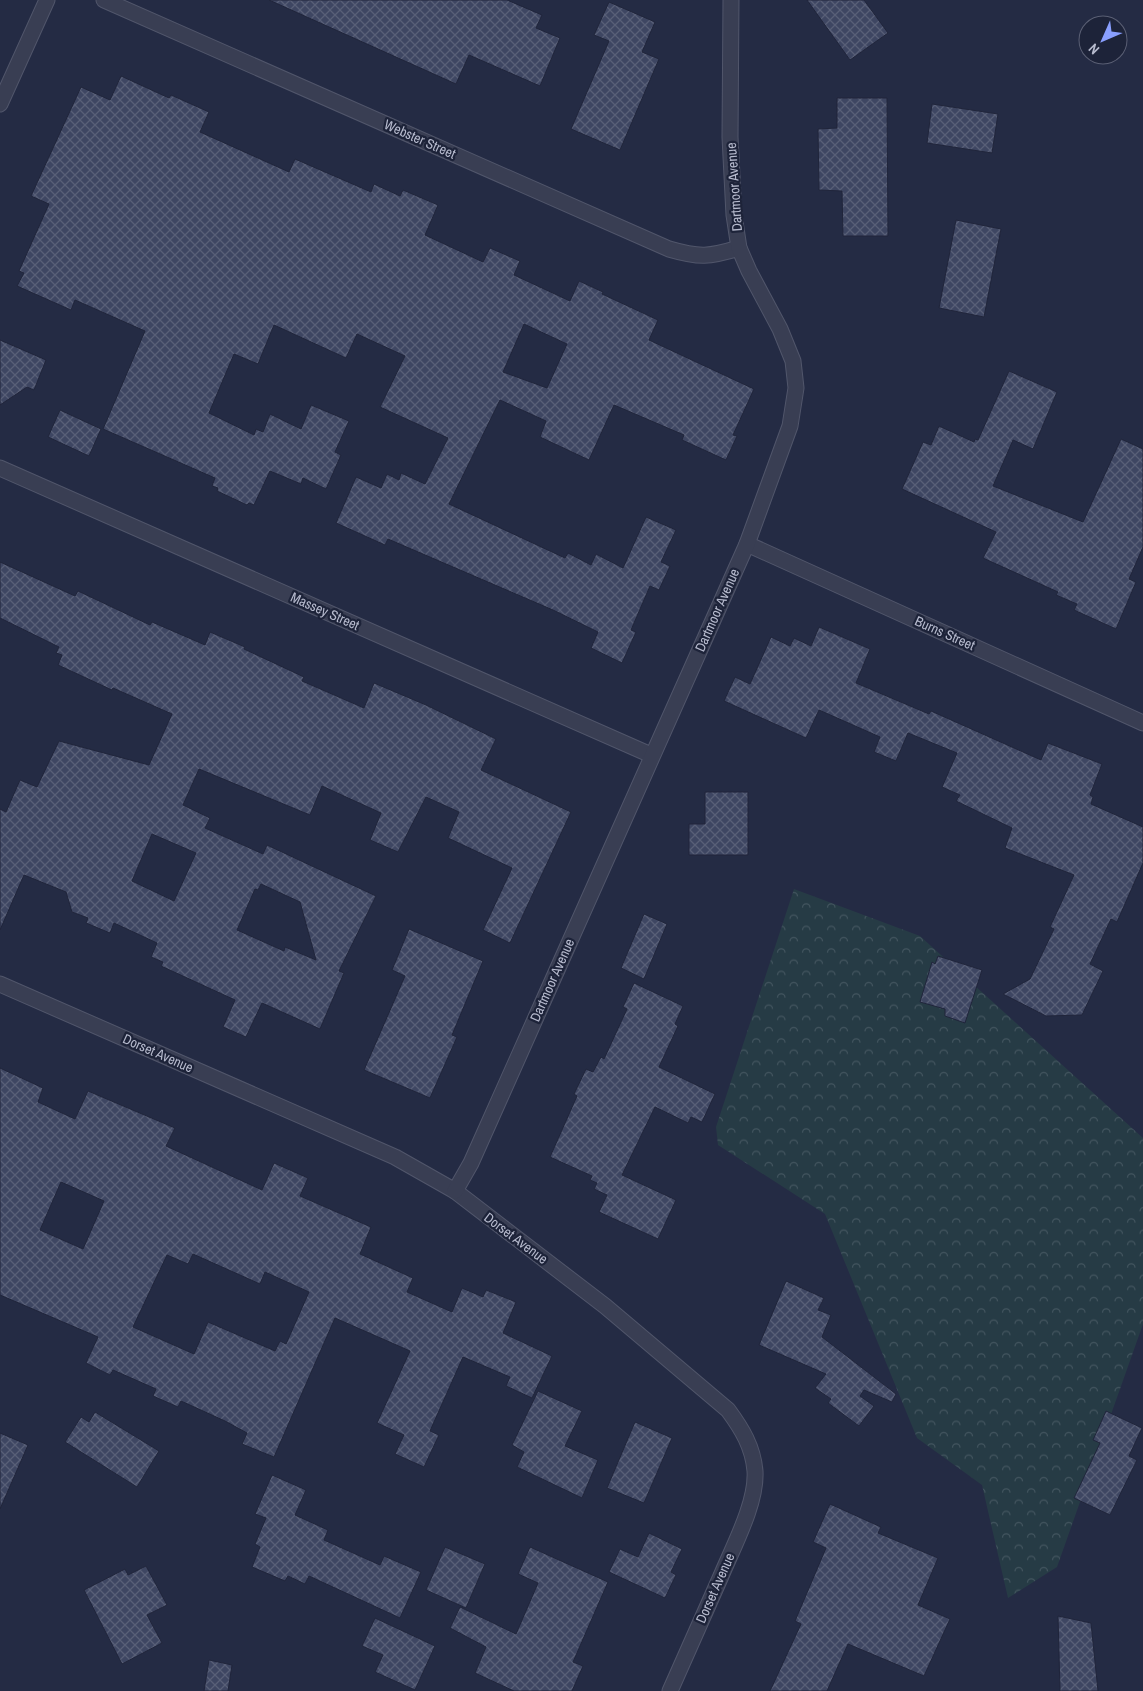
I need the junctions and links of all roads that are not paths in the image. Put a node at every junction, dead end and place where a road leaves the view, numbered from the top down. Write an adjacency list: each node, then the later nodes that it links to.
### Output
1 (47, 0): 4 (street)
2 (104, 0): 5 (street, Webster Street)
3 (731, 0): 5 (street, Dartmoor Avenue)
4 (0, 104)
5 (739, 248): 7 (street, Dartmoor Avenue)
6 (0, 468): 9 (street, Massey Street)
7 (746, 544): 8 (street, Burns Street); 9 (street, Dartmoor Avenue)
8 (1143, 723)
9 (651, 755): 11 (street, Dartmoor Avenue)
10 (0, 984): 11 (street, Dorset Avenue)
11 (455, 1191): 12 (street, Dorset Avenue)
12 (670, 1691)

